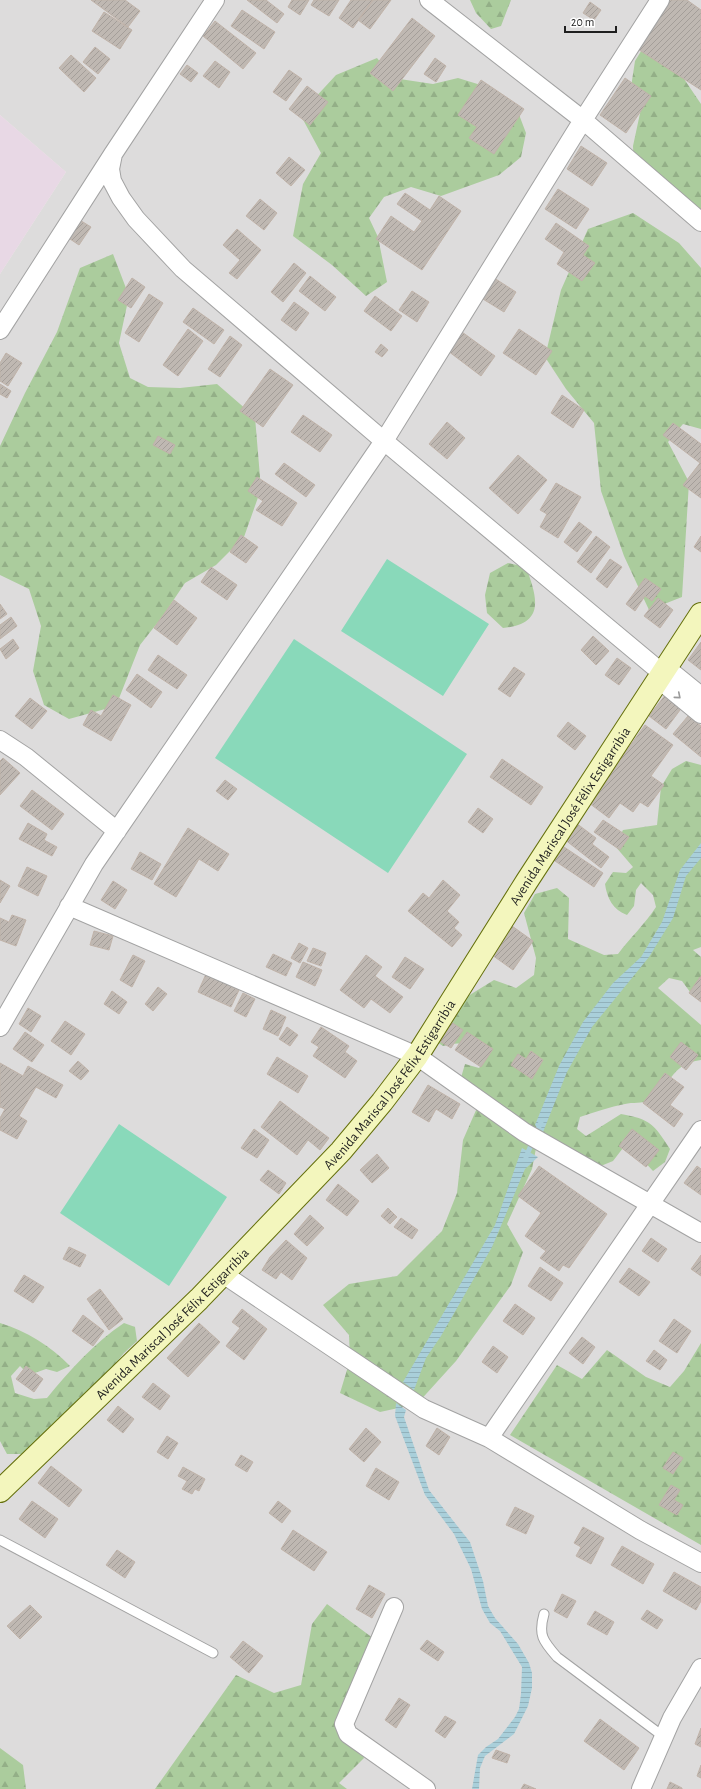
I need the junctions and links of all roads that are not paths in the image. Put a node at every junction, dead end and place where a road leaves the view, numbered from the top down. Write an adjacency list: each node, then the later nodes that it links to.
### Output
1 (215, 0): 5 (street)
2 (429, 0): 4 (street)
3 (660, 0): 4 (street)
4 (583, 120): 6 (street); 8 (street)
5 (113, 154): 7 (street); 8 (street)
6 (701, 222)
7 (0, 330)
8 (384, 441): 10 (street); 14 (street)
9 (701, 614): 10 (main road, Avenida Mariscal José Félix Estigarribia)
10 (662, 672): 11 (street); 12 (street, one-way to 12); 17 (main road, Avenida Mariscal José Félix Estigarribia)
11 (701, 696)
12 (701, 714)
13 (0, 740): 14 (street)
14 (117, 831): 15 (street)
15 (69, 906): 16 (street); 17 (street)
16 (0, 1028)
17 (417, 1056): 19 (street); 21 (main road, Avenida Mariscal José Félix Estigarribia)
18 (701, 1130): 19 (street)
19 (651, 1203): 20 (street); 22 (street)
20 (701, 1233)
21 (223, 1274): 22 (street); 23 (main road, Avenida Mariscal José Félix Estigarribia)
22 (489, 1438): 25 (street)
23 (0, 1491)
24 (0, 1540): 28 (lane)
25 (701, 1563)
26 (394, 1607): 31 (street)
27 (544, 1614): 30 (lane)
28 (212, 1653)
29 (701, 1668): 30 (street)
30 (664, 1737): 32 (street)
31 (426, 1789)
32 (641, 1789)

